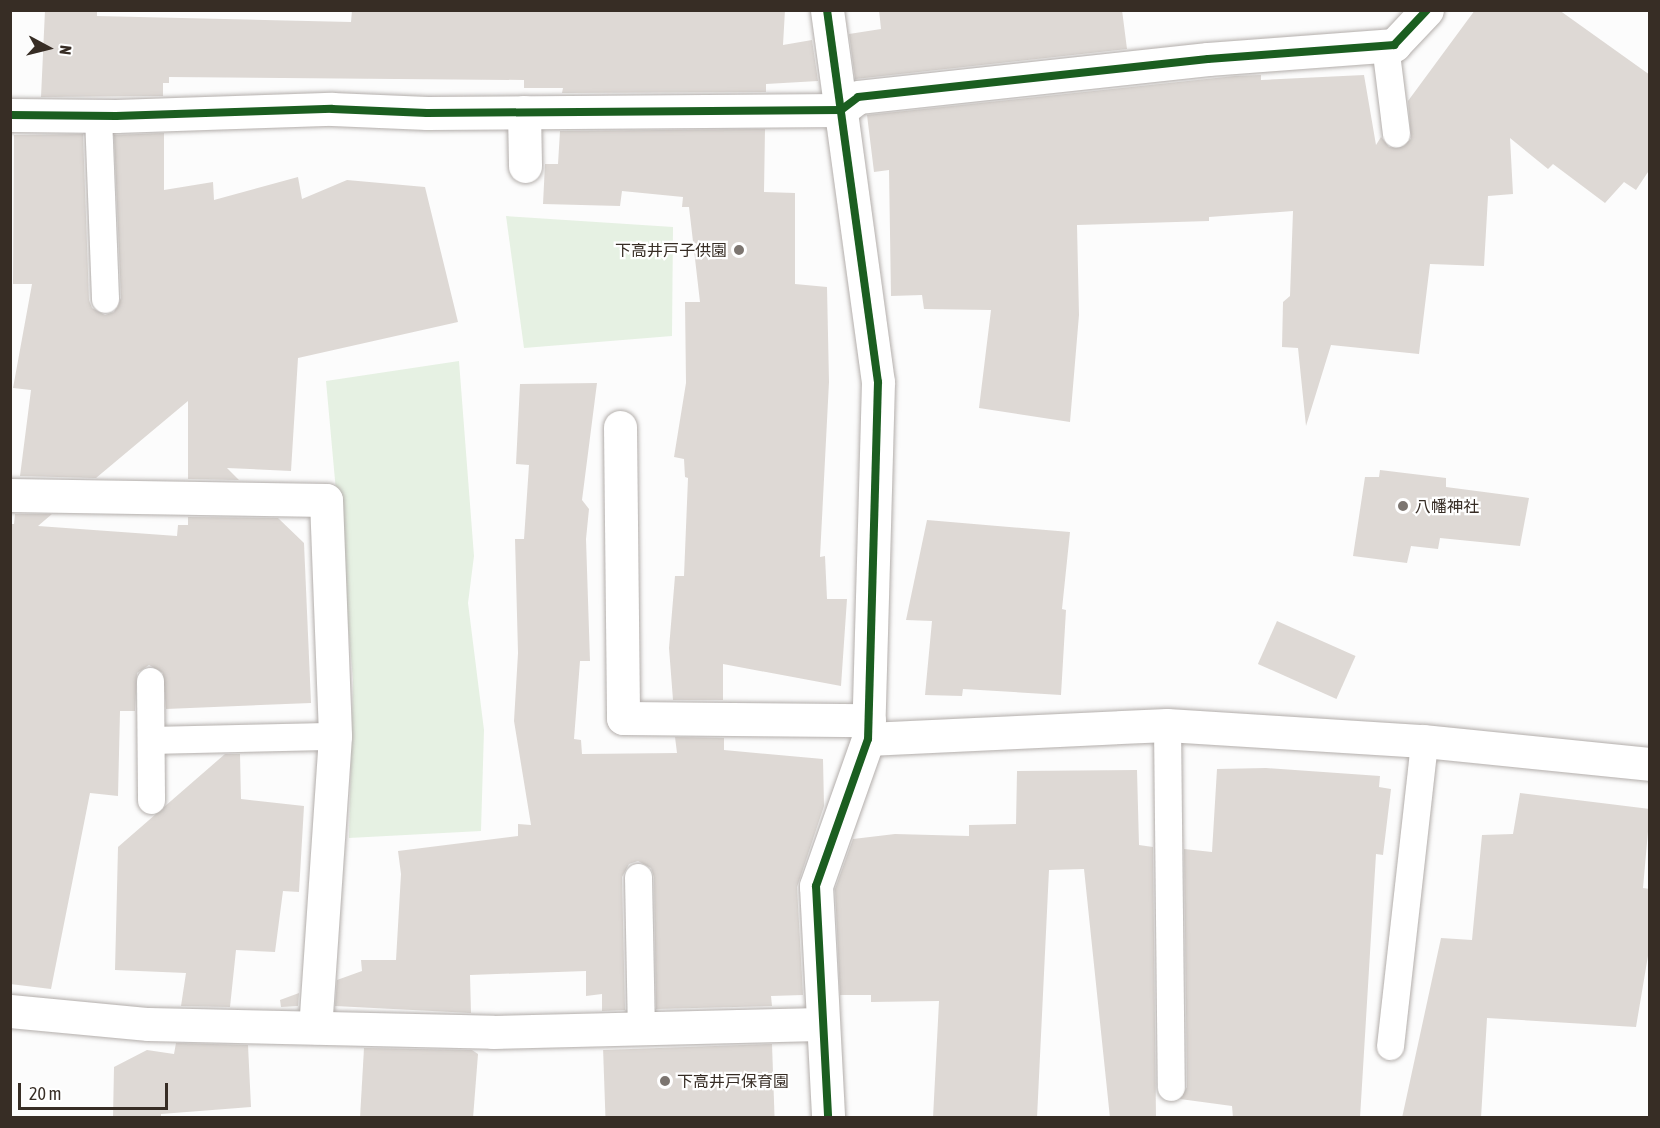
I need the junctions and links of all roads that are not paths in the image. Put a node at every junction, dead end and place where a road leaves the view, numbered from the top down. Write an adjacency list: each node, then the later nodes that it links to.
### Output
1 (827, 10): 4 (street)
2 (1420, 13): 3 (street)
3 (1385, 45): 4 (street); 8 (lane)
4 (841, 110): 5 (street); 15 (street)
5 (524, 112): 7 (street); 9 (street)
6 (10, 115): 7 (street)
7 (98, 116): 10 (lane)
8 (1396, 132)
9 (525, 166)
10 (105, 299)
11 (620, 427): 15 (street)
12 (10, 495): 16 (street)
13 (150, 681): 17 (lane)
14 (1167, 725): 15 (street); 18 (street); 27 (lane)
15 (868, 730): 23 (street)
16 (335, 736): 17 (lane); 24 (street)
17 (152, 740): 20 (lane)
18 (1424, 741): 19 (street); 26 (lane)
19 (1650, 764)
20 (151, 801)
21 (638, 877): 25 (lane)
22 (10, 1011): 24 (street)
23 (820, 1024): 25 (street); 28 (street)
24 (315, 1027): 25 (street)
25 (641, 1028)
26 (1390, 1046)
27 (1171, 1087)
28 (828, 1118)

